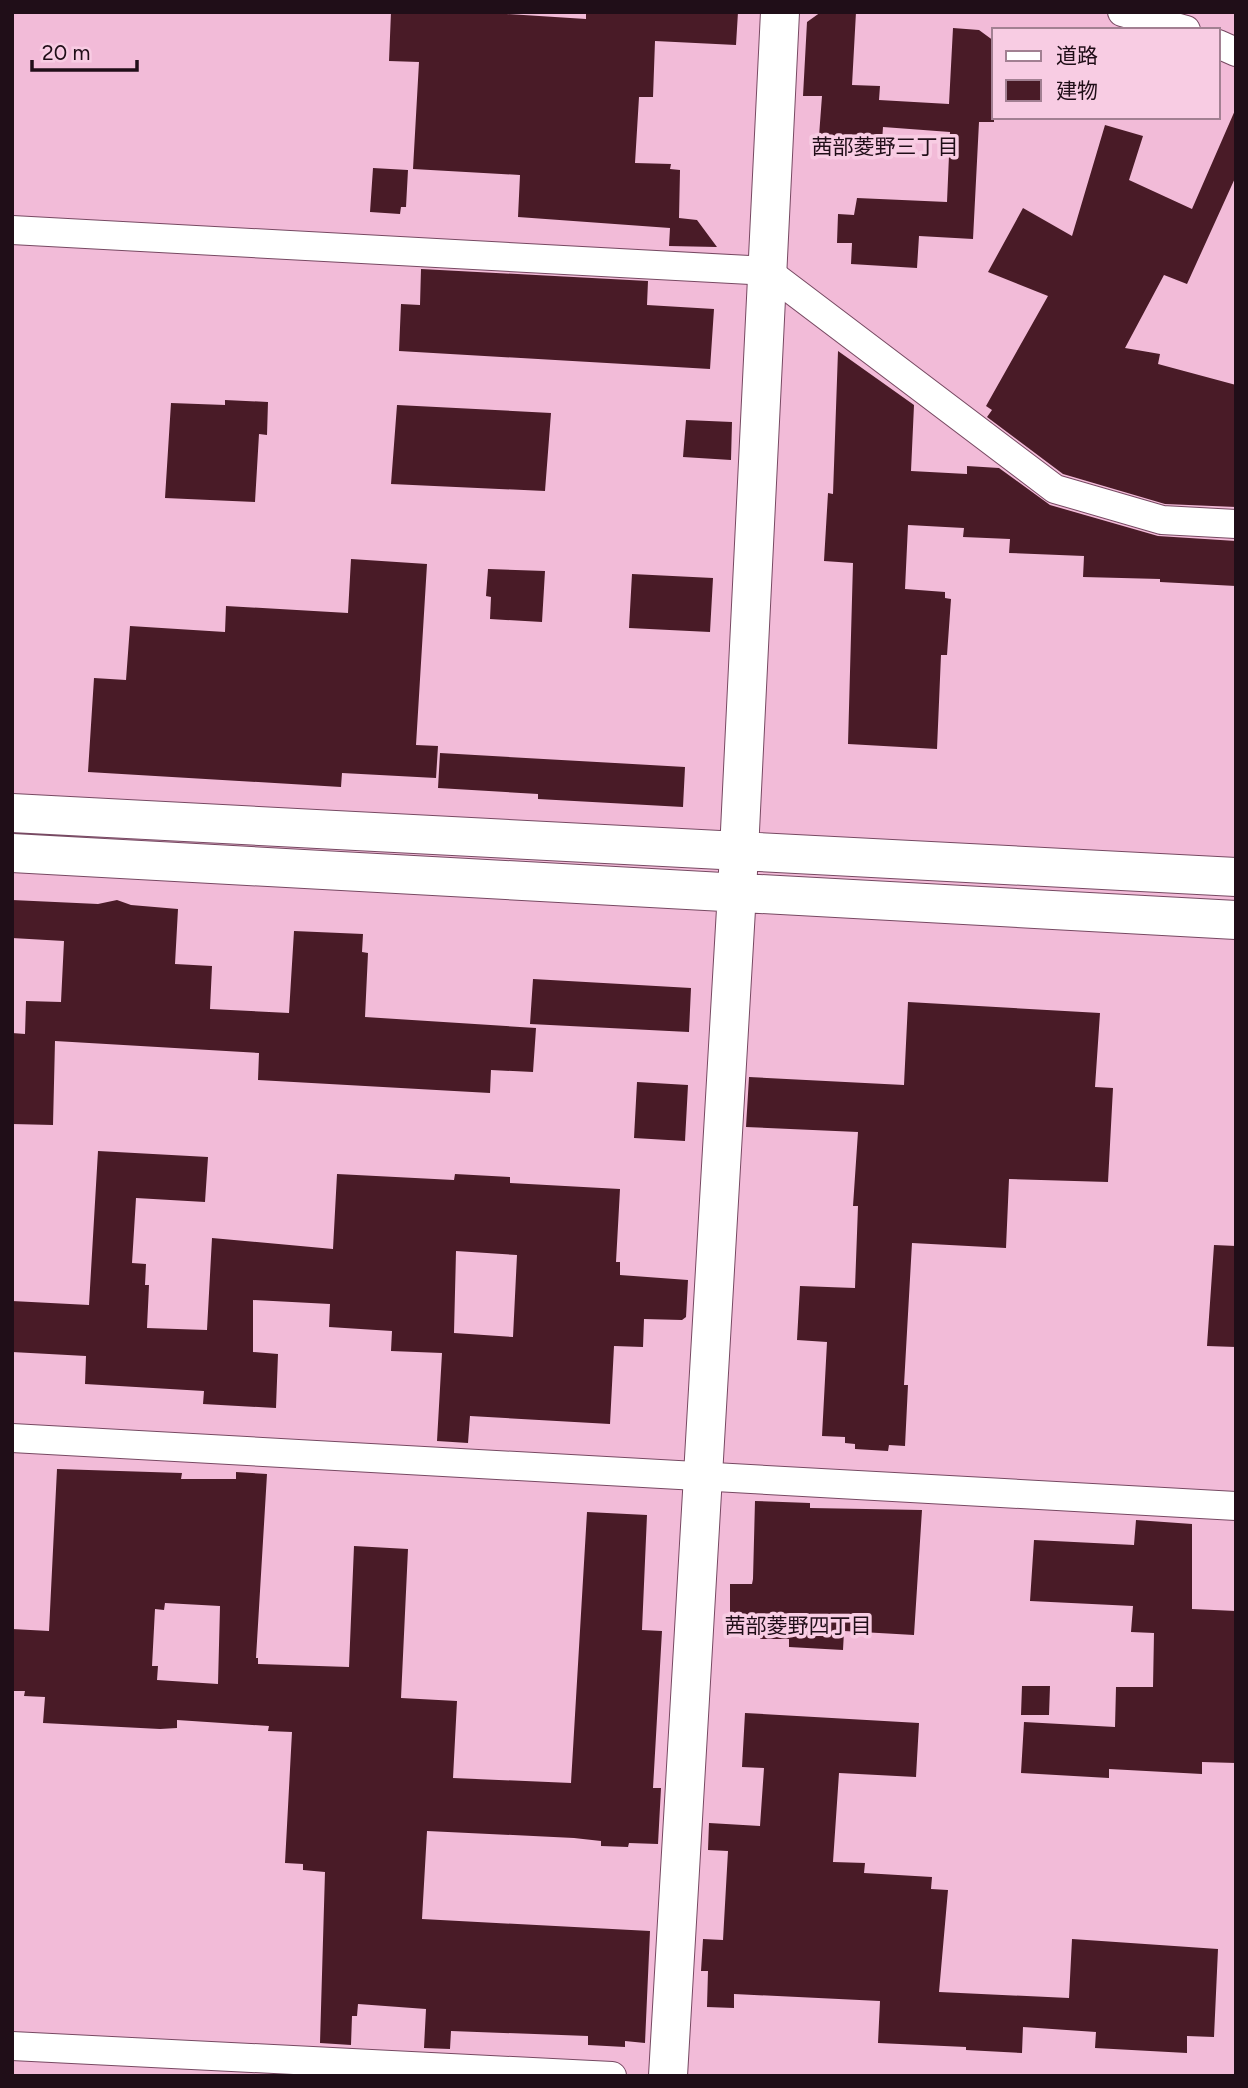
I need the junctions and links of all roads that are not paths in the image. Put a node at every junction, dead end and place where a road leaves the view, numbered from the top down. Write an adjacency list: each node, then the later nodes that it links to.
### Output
1 (780, 12): 7 (street)
2 (1122, 12): 3 (street)
3 (1179, 28)
4 (1220, 45): 5 (street)
5 (1236, 52)
6 (12, 230): 7 (street)
7 (767, 271): 8 (street); 10 (street)
8 (1236, 524)
9 (12, 813): 10 (street)
10 (738, 851): 12 (street); 13 (street)
11 (12, 853): 13 (street)
12 (1236, 877)
13 (737, 892): 14 (street); 16 (street)
14 (1236, 920)
15 (12, 1438): 16 (street)
16 (702, 1476): 17 (street); 20 (street)
17 (1236, 1506)
18 (12, 2046): 19 (street)
19 (612, 2076)
20 (668, 2076)

